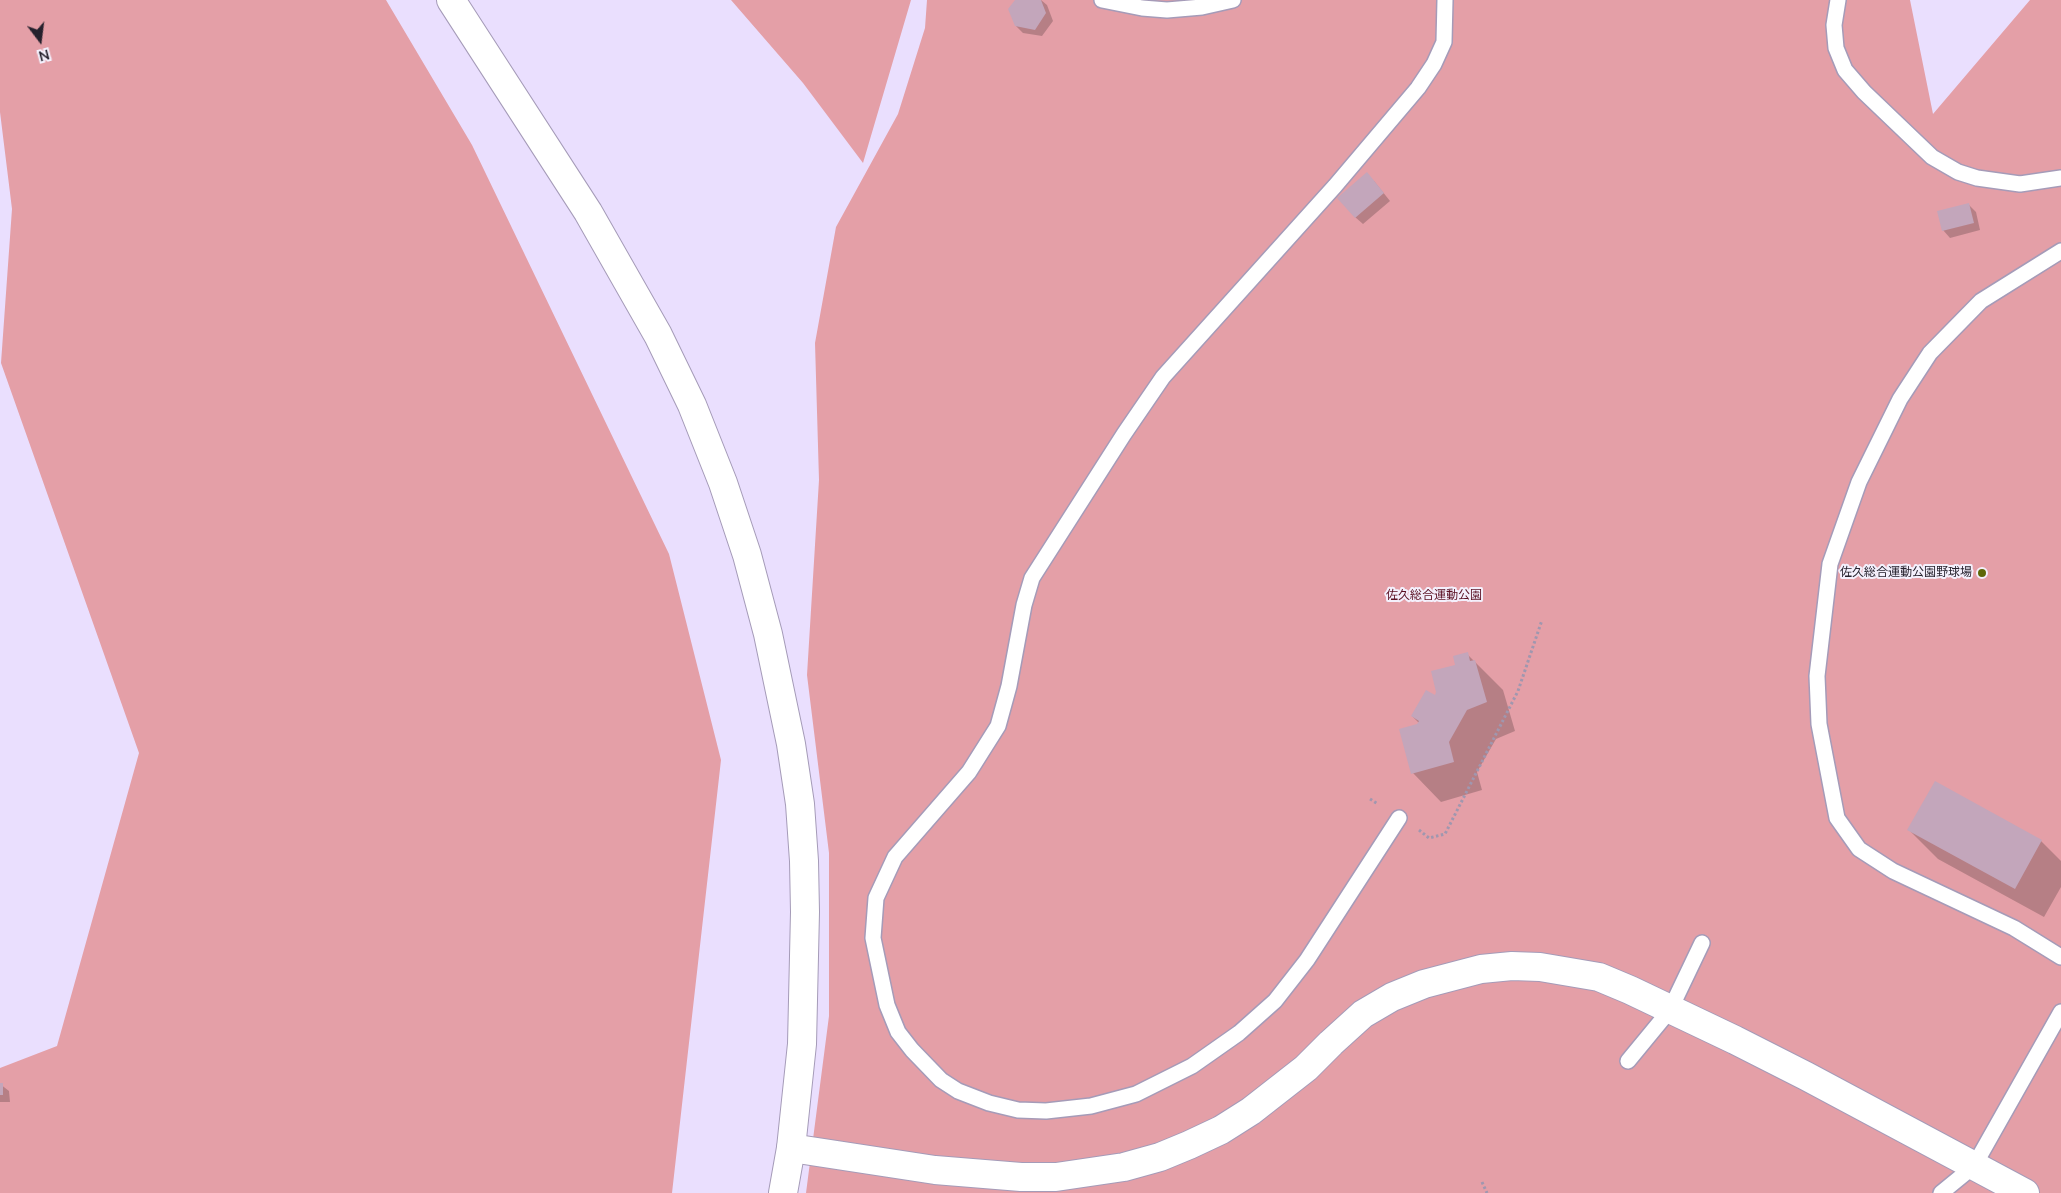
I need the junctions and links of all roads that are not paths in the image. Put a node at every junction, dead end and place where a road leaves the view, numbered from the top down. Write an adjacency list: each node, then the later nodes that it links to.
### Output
1 (451, 0): 15 (street)
2 (1102, 0): 3 (lane)
3 (1233, 0)
4 (1445, 0): 8 (lane)
5 (1838, 0): 6 (lane)
6 (2061, 178)
7 (2061, 251): 10 (lane)
8 (1400, 818)
9 (1702, 942): 11 (lane)
10 (2061, 957)
11 (1670, 1010): 14 (lane); 15 (street); 16 (street)
12 (2061, 1012): 13 (lane)
13 (2055, 1039): 16 (lane)
14 (1628, 1061)
15 (790, 1148): 17 (street)
16 (1974, 1166): 18 (lane); 19 (street)
17 (783, 1193)
18 (1941, 1193)
19 (2025, 1193)

